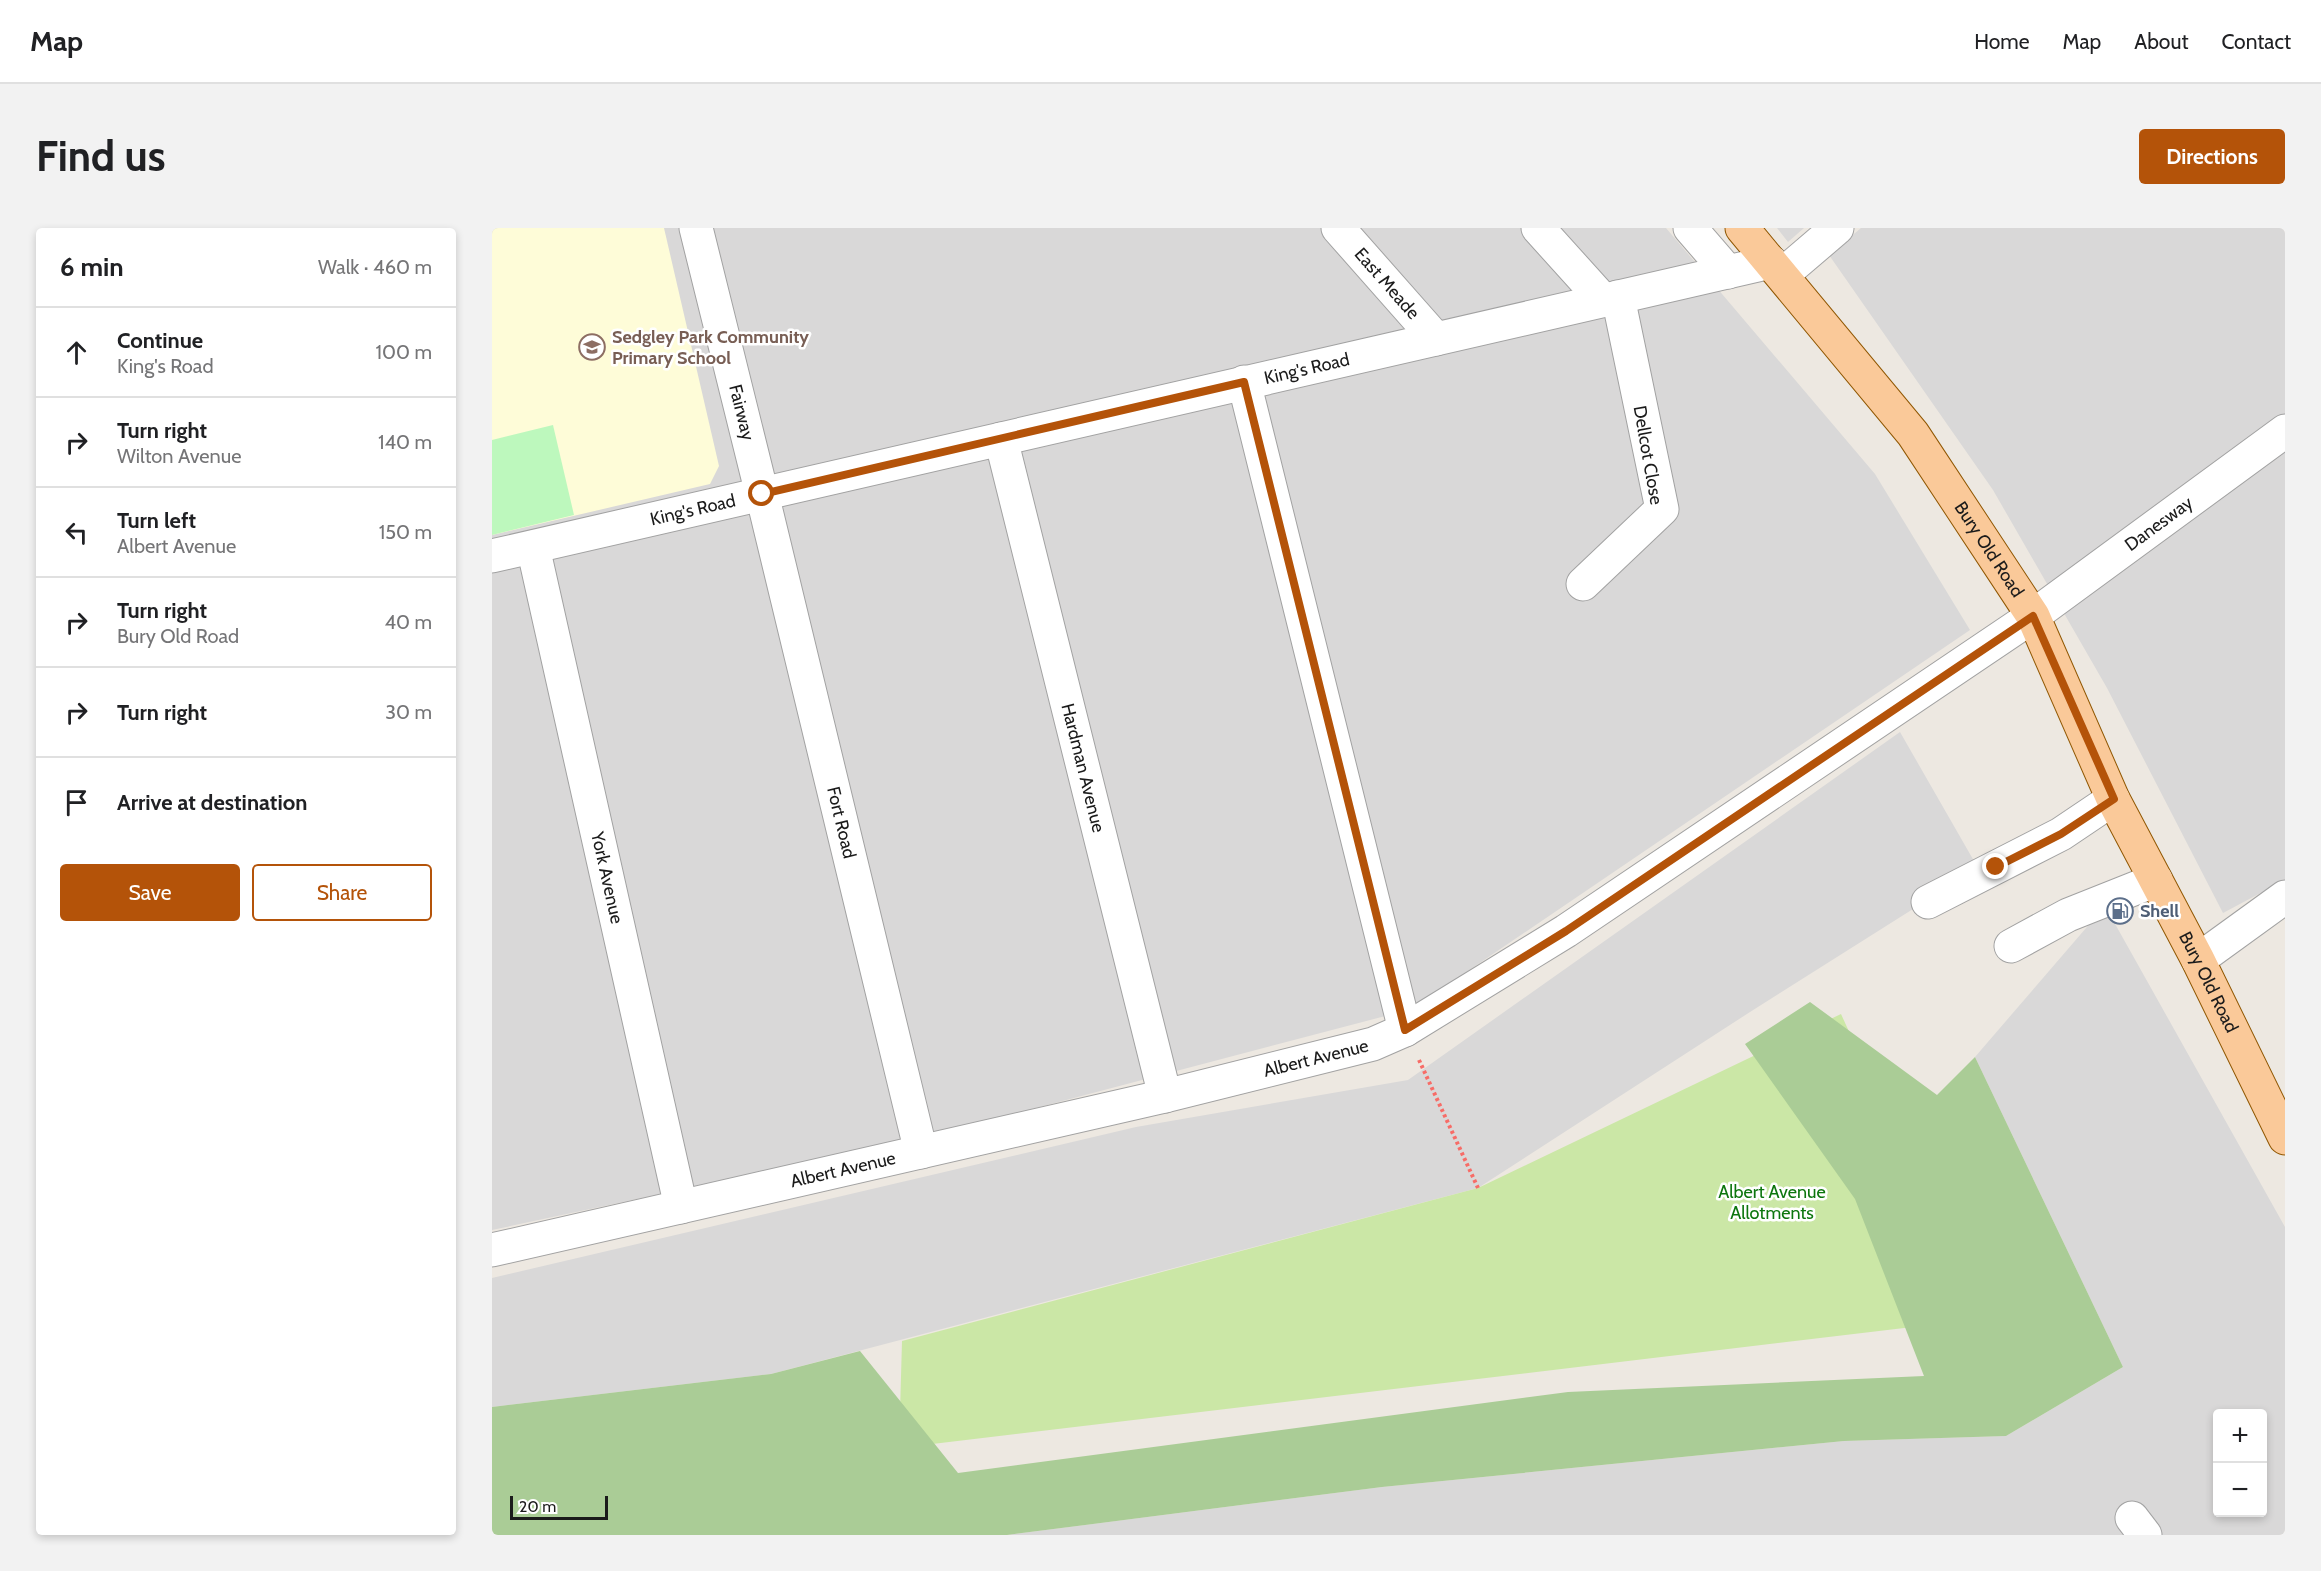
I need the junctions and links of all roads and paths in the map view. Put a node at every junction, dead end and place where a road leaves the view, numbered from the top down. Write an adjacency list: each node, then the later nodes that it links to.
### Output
1 (696, 228): 14 (street, Fairway)
2 (1338, 228): 10 (street, East Meade)
3 (1538, 228): 9 (street)
4 (1690, 228): 8 (street)
5 (1742, 228): 7 (main road, Bury Old Road)
6 (1837, 228): 7 (street)
7 (1776, 268): 8 (street, King's Road); 18 (main road, Bury Old Road)
8 (1728, 272): 9 (street, King's Road)
9 (1610, 298): 10 (street, King's Road); 17 (street, Dellcot Close)
10 (1436, 339): 11 (street, King's Road)
11 (1244, 382): 13 (street, King's Road); 25 (street)
12 (2285, 431): 18 (street, Danesway)
13 (1001, 439): 14 (street, King's Road); 26 (street, Hardman Avenue)
14 (762, 494): 15 (street, King's Road); 28 (street, Fort Road)
15 (533, 547): 16 (street, King's Road); 30 (street, York Avenue)
16 (492, 556)
17 (1583, 584)
18 (2033, 616): 19 (main road, Bury Old Road); 25 (street, Albert Avenue)
19 (2114, 799): 20 (main road, Bury Old Road); 22 (street)
20 (2156, 880): 23 (street); 24 (main road, Bury Old Road)
21 (2285, 897): 24 (street)
22 (1928, 902)
23 (2011, 946)
24 (2198, 960): 27 (main road, Bury Old Road)
25 (1405, 1030): 26 (street, Albert Avenue); 29 (path)
26 (1165, 1096): 28 (street, Albert Avenue)
27 (2285, 1138)
28 (921, 1152): 30 (street, Albert Avenue)
29 (1478, 1188)
30 (681, 1207): 31 (street, Albert Avenue)
31 (492, 1250)

